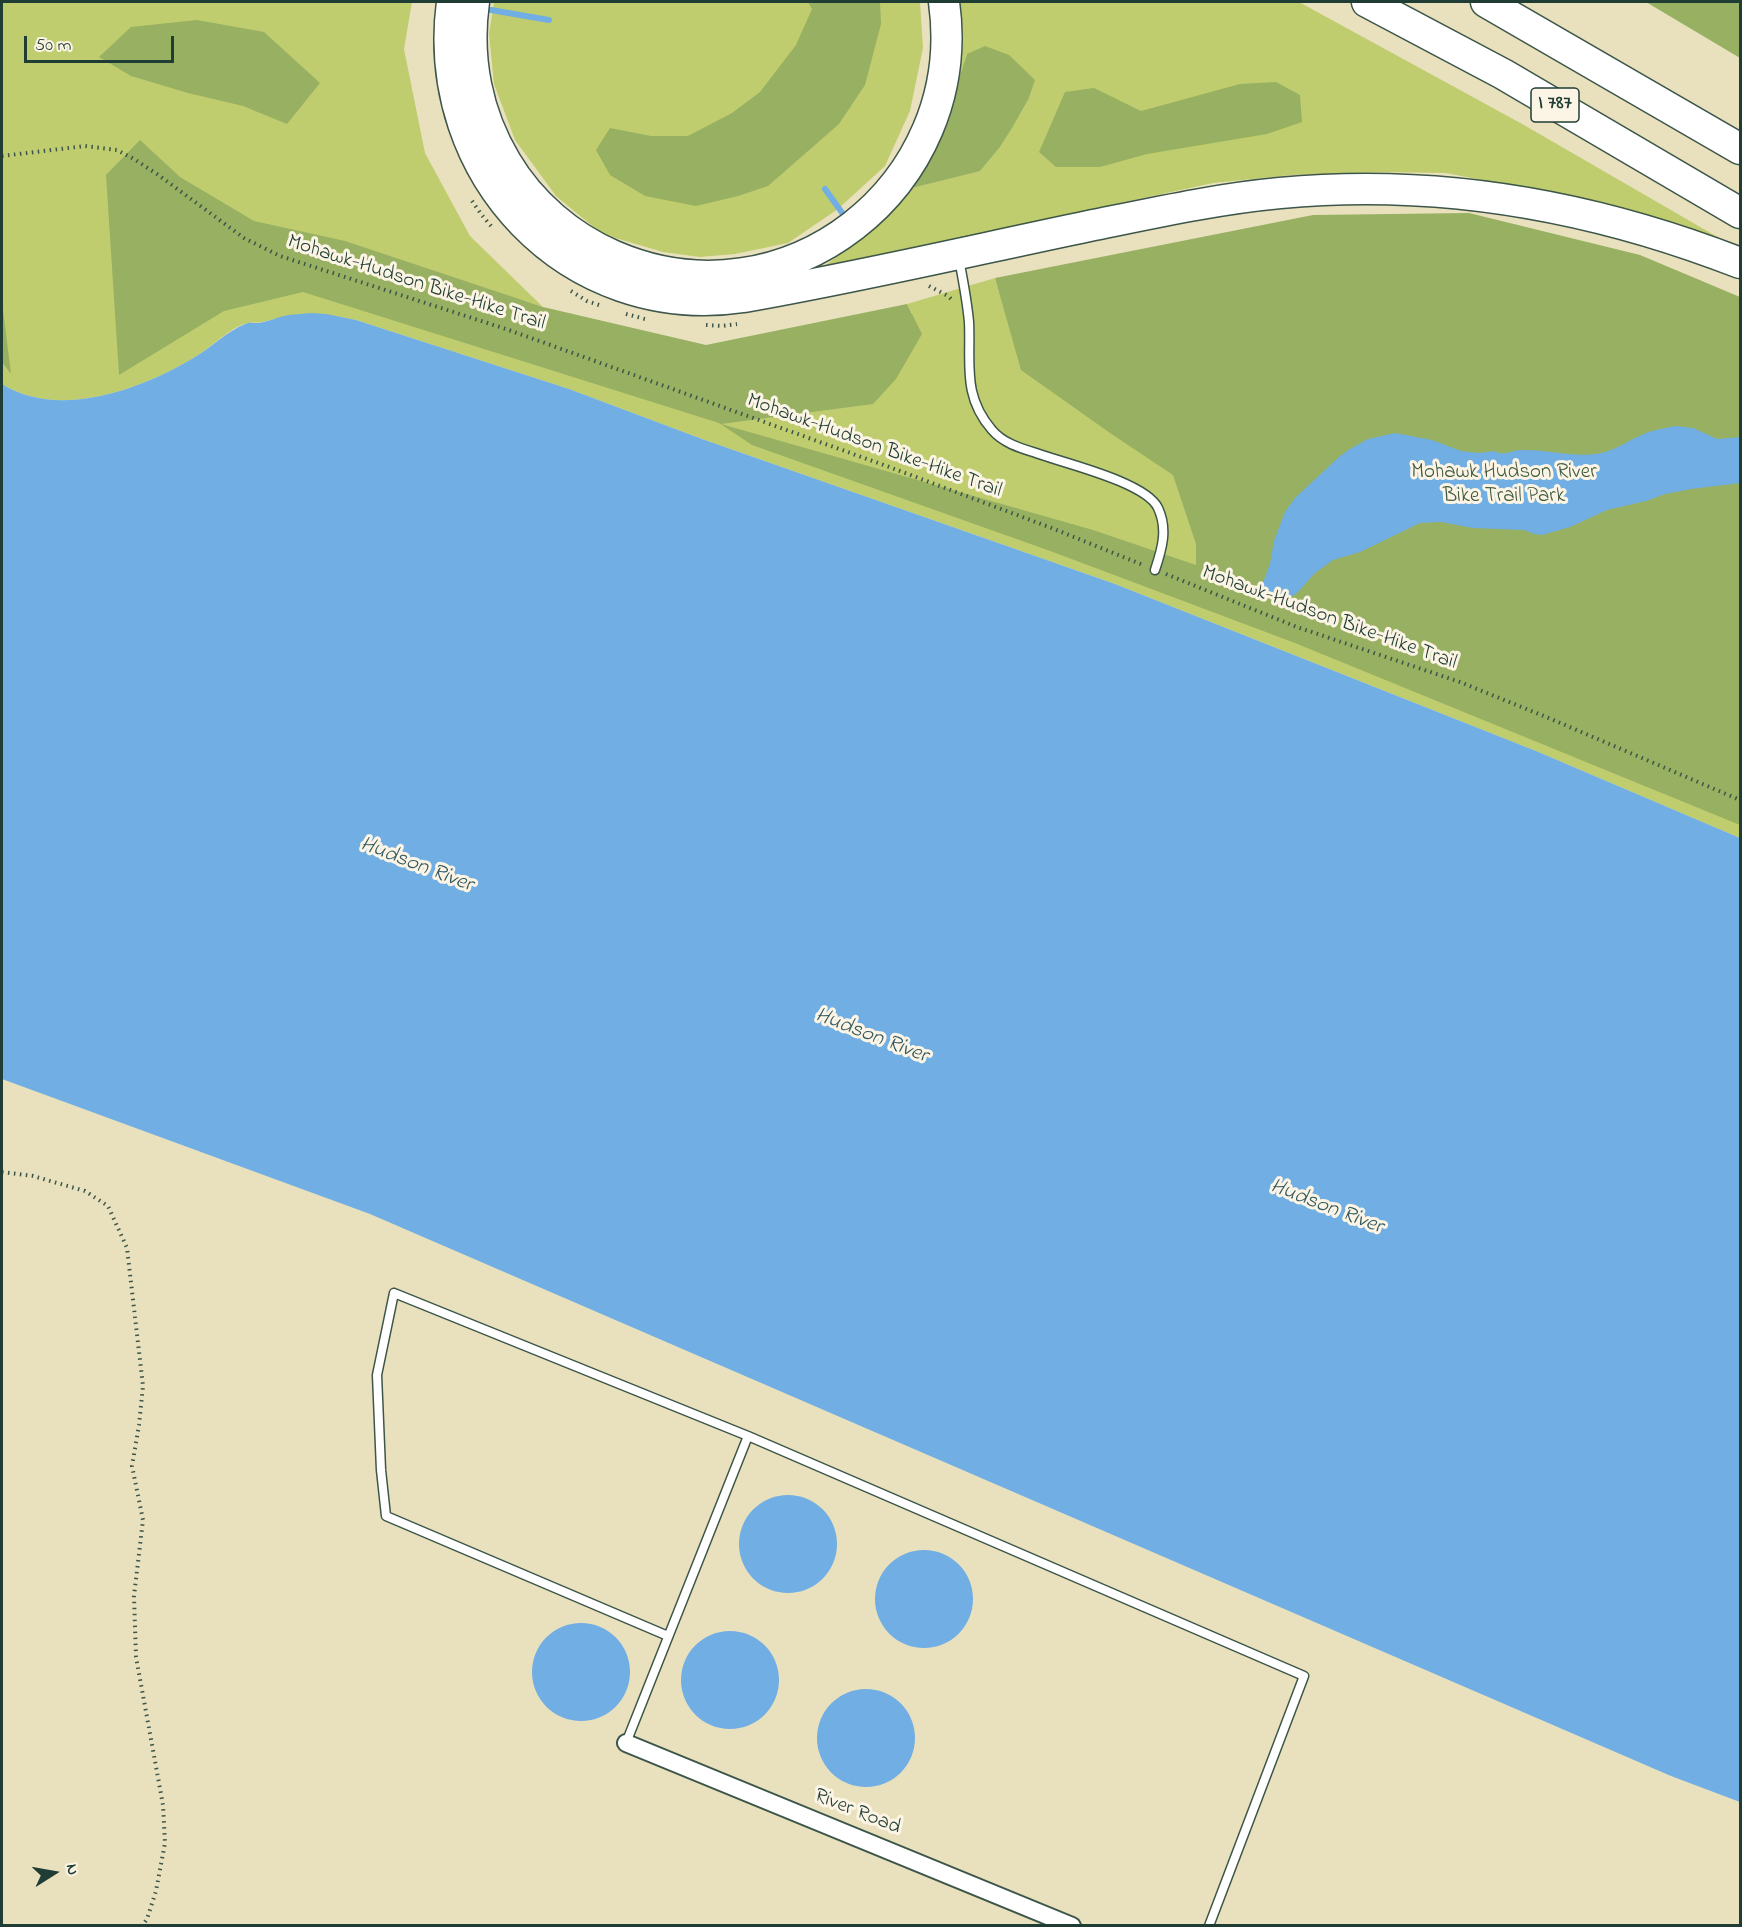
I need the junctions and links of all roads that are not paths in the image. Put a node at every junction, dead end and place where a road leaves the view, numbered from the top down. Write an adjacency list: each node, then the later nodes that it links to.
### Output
1 (452, 2): 8 (highway)
2 (474, 2): 3 (highway)
3 (944, 2)
4 (1367, 2): 7 (highway, I 787)
5 (1486, 2): 6 (highway, I 787)
6 (1740, 149)
7 (1740, 213)
8 (958, 253): 9 (highway); 10 (lane)
9 (1740, 263)
10 (1155, 570)
11 (748, 1436): 12 (lane); 12 (lane); 15 (lane)
12 (668, 1636): 13 (lane)
13 (626, 1743): 14 (street, River Road)
14 (1072, 1926)
15 (1209, 1926)

